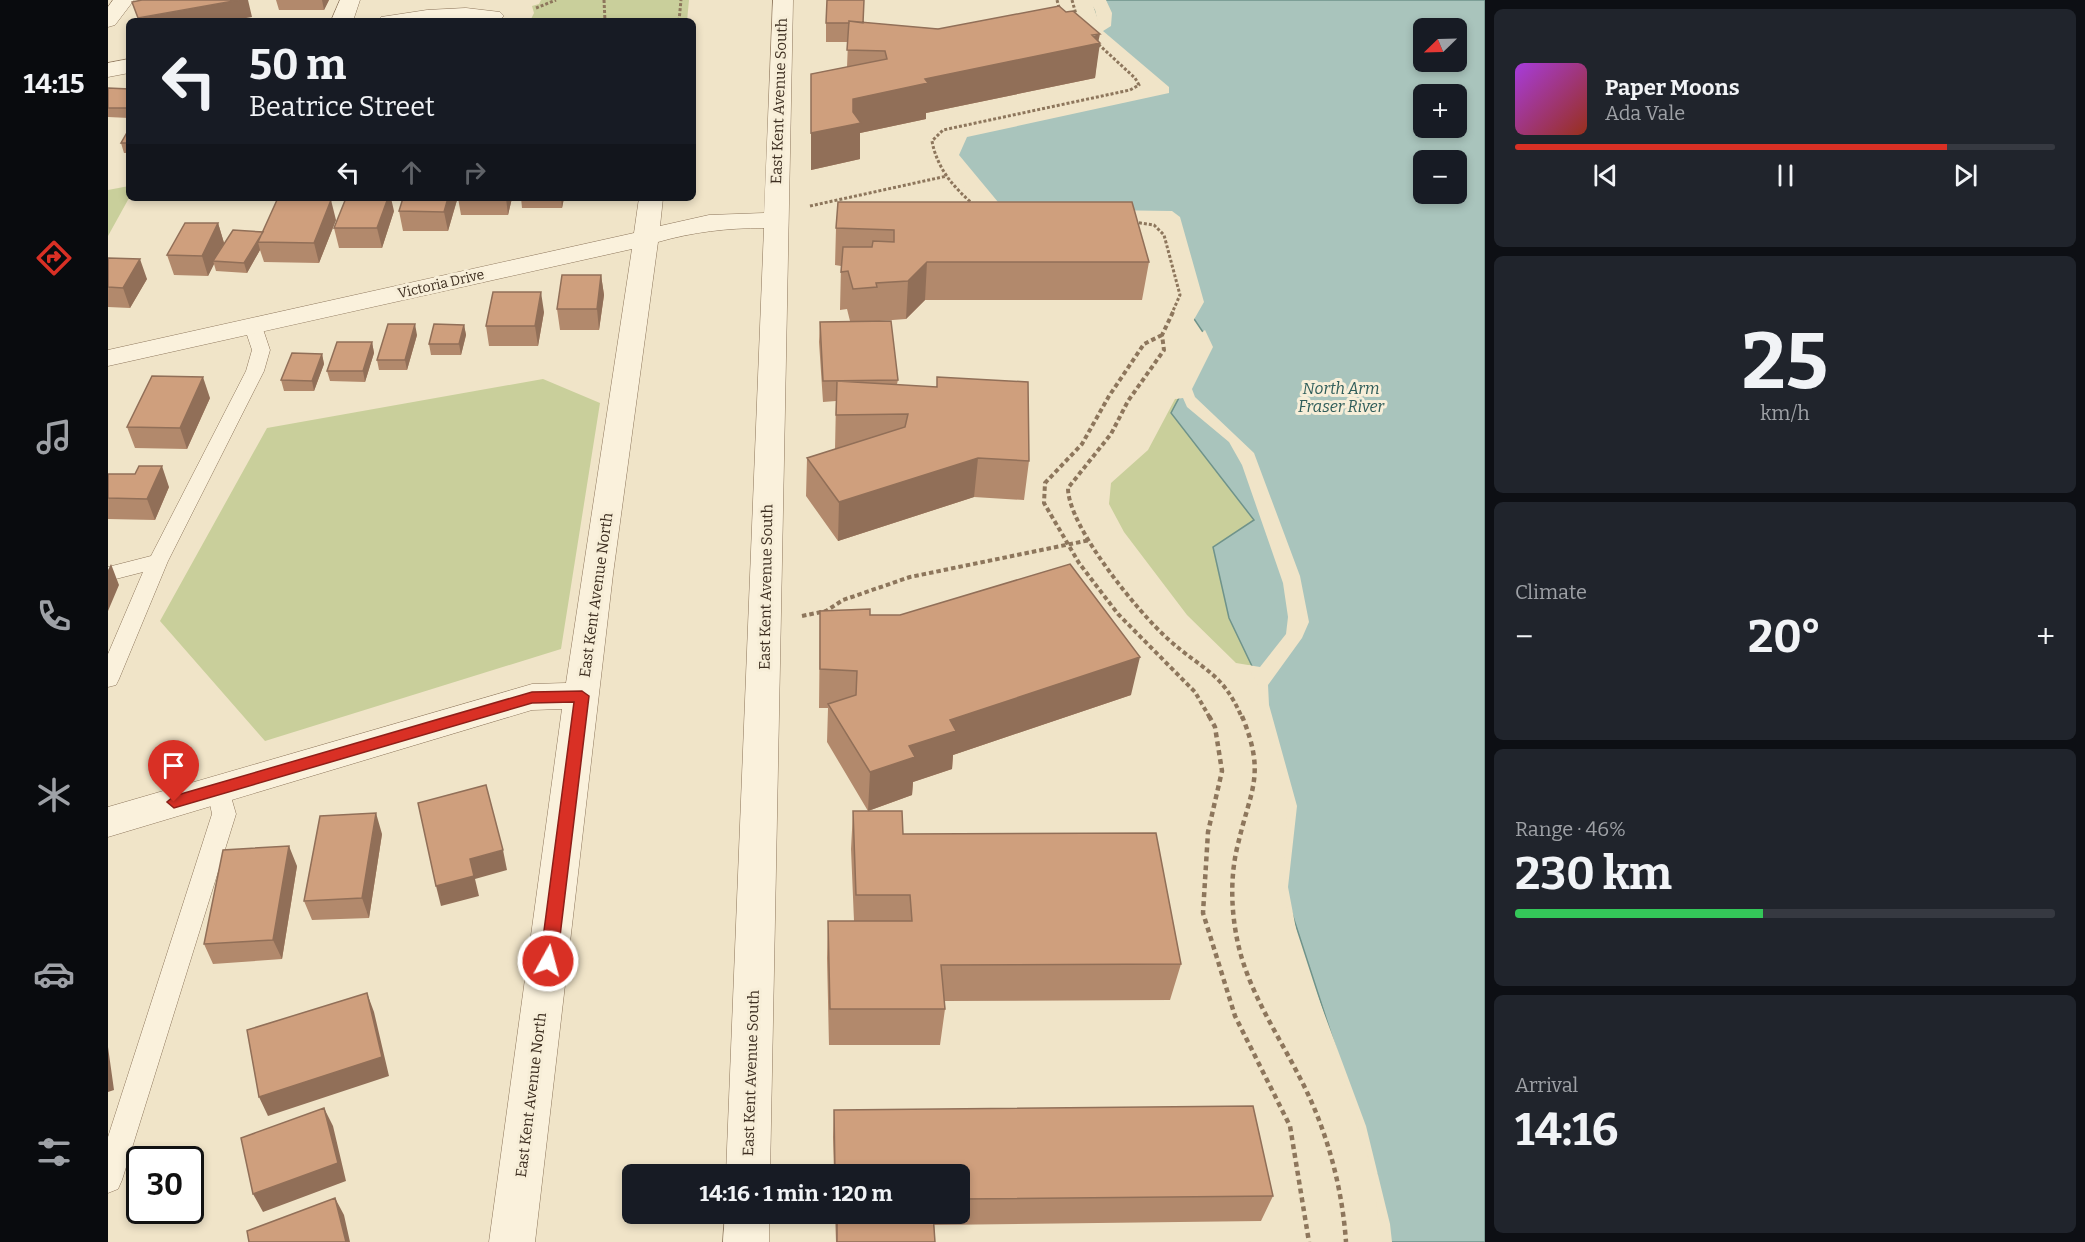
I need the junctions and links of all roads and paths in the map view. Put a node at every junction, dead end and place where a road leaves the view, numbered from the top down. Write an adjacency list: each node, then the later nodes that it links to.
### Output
1 (124, 0): 16 (street)
2 (350, 0): 11 (street)
3 (556, 0): 9 (path)
4 (603, 0): 14 (path)
5 (681, 0): 15 (path)
6 (783, 0): 25 (street, East Kent Avenue South)
7 (1056, 0): 10 (path)
8 (1072, 0): 17 (path)
9 (536, 8)
10 (1062, 14)
11 (341, 18)
12 (406, 18): 13 (street)
13 (495, 18)
14 (605, 18)
15 (679, 18)
16 (108, 21)
17 (1076, 25)
18 (1093, 40): 21 (path)
19 (126, 67): 20 (street)
20 (108, 70)
21 (947, 176): 23 (path); 24 (path)
22 (651, 201): 27 (street, East Kent Avenue North)
23 (804, 207)
24 (977, 207)
25 (774, 220): 27 (street, Victoria Drive); 40 (street, East Kent Avenue South)
26 (1125, 222): 29 (path)
27 (646, 238): 28 (street, Victoria Drive); 37 (street, East Kent Avenue North)
28 (253, 326): 30 (street, Victoria Drive); 33 (lane)
29 (1162, 335): 31 (path); 32 (path)
30 (108, 358)
31 (1090, 540): 32 (path); 46 (path)
32 (1065, 544): 35 (path); 45 (path)
33 (158, 561): 34 (lane); 36 (lane)
34 (108, 574)
35 (802, 616)
36 (108, 679)
37 (582, 696): 38 (street); 43 (street, East Kent Avenue North)
38 (219, 789): 39 (street); 41 (lane)
39 (108, 822)
40 (748, 1164)
41 (108, 1180)
42 (747, 1224): 44 (street)
43 (512, 1242)
44 (746, 1242)
45 (1308, 1242)
46 (1347, 1242)

